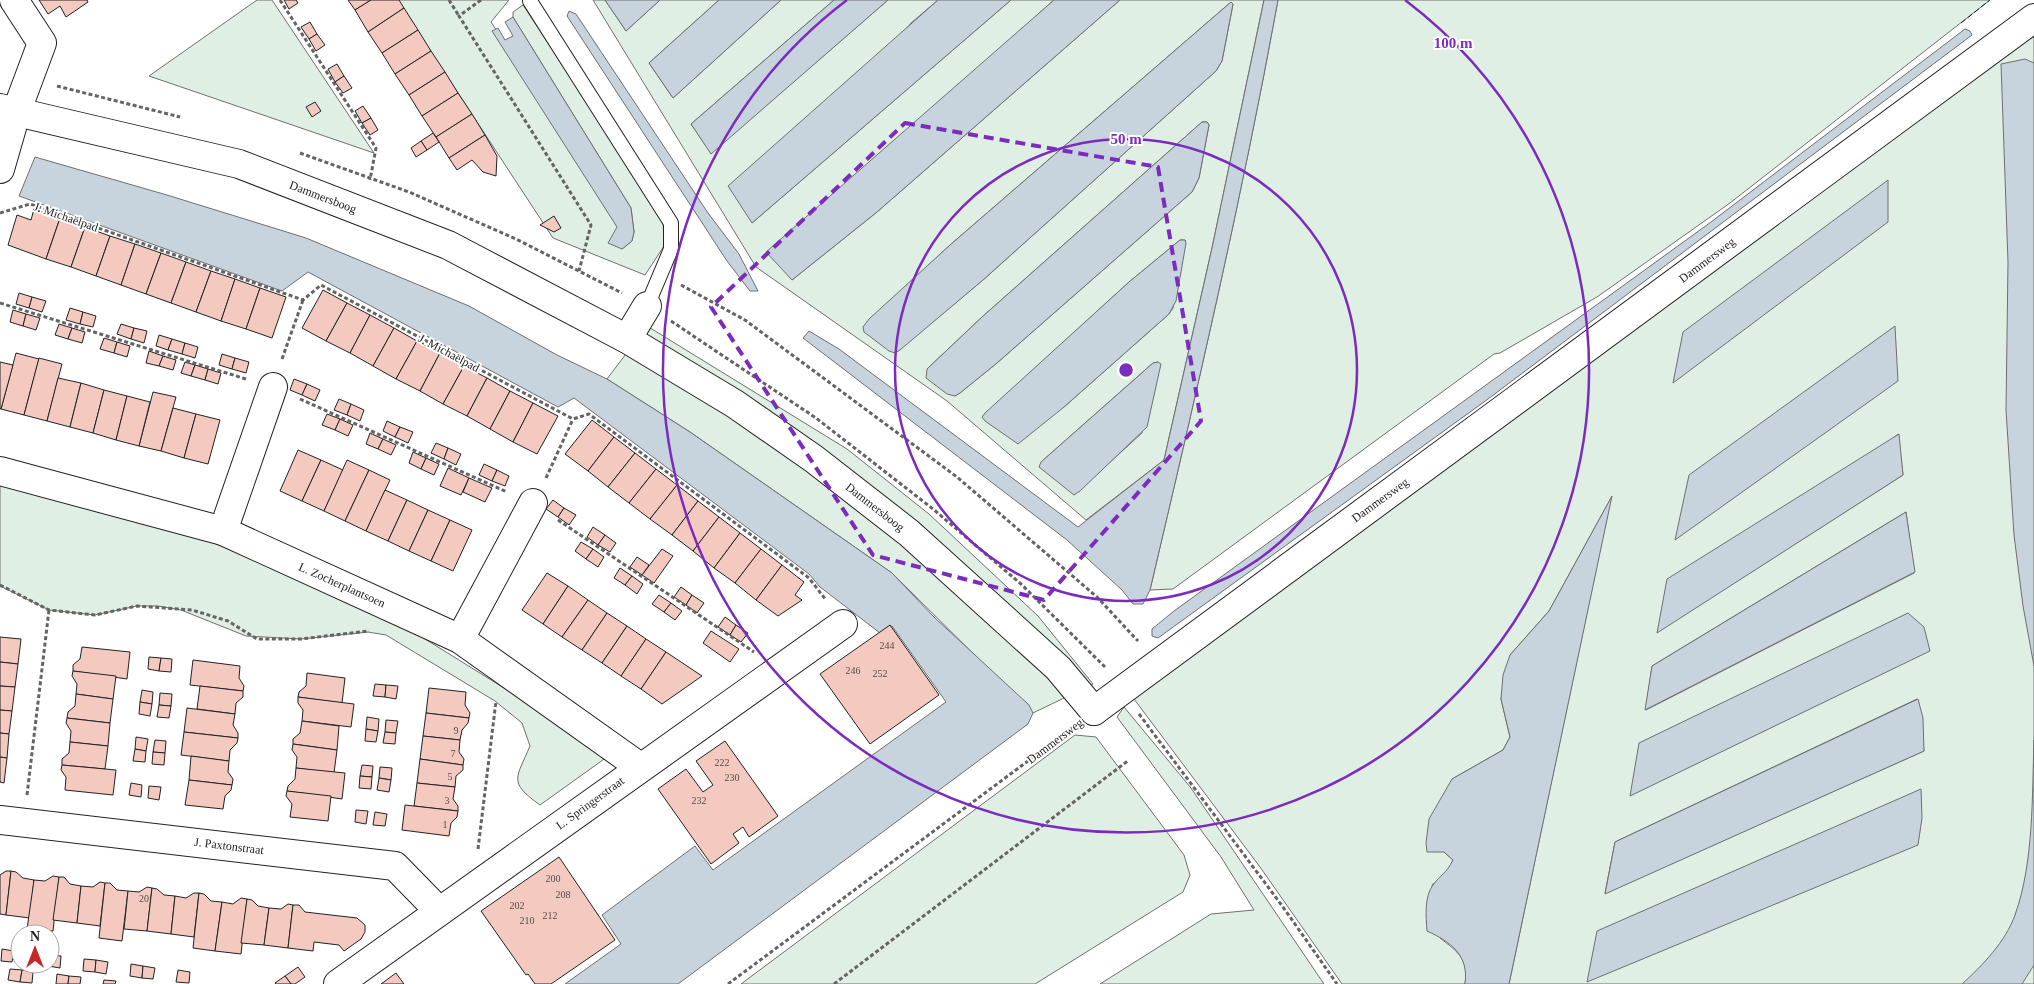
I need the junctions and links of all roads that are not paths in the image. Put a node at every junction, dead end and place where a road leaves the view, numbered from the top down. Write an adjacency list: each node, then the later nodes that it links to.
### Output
1 (14, 0): 4 (street)
2 (530, 1): 6 (lane)
3 (2034, 18): 14 (street, Dammersweg)
4 (8, 109): 5 (street); 7 (street, Dammersboog)
5 (0, 169)
6 (647, 306): 7 (street)
7 (627, 338): 14 (street, Dammersboog)
8 (273, 387): 11 (street)
9 (0, 471): 11 (street, L. Zocherplantsoen)
10 (533, 503): 13 (street)
11 (223, 531): 13 (street, L. Zocherplantsoen)
12 (843, 624): 15 (street, L. Springerstraat)
13 (460, 639): 15 (street, L. Zocherplantsoen)
14 (1094, 712)
15 (640, 767): 17 (street, L. Springerstraat)
16 (12, 821): 17 (street, J. Paxtonstraat)
17 (439, 911): 18 (street, L. Springerstraat)
18 (338, 984)

